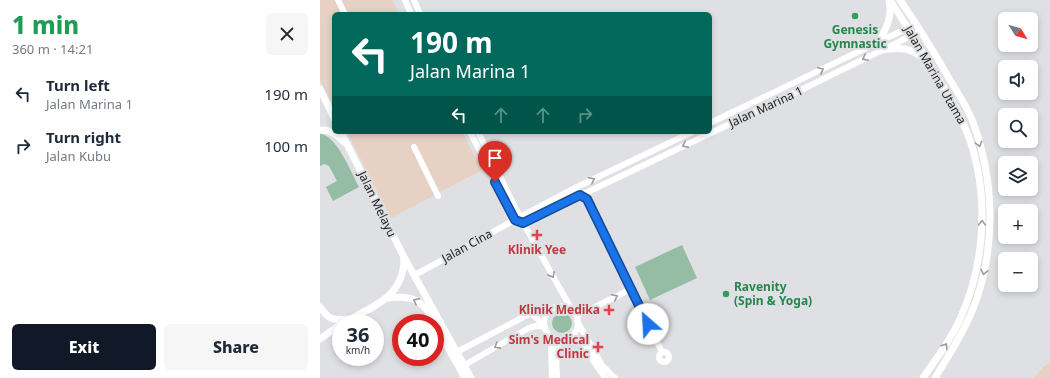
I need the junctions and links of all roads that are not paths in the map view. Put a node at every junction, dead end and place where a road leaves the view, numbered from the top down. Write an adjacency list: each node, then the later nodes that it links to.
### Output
1 (338, 0): 6 (street)
2 (405, 0): 7 (street)
3 (414, 0): 8 (street)
4 (889, 0): 10 (main road, Jalan Marina Utama); 13 (main road)
5 (900, 0): 9 (main road, Jalan Marina Utama)
6 (344, 12)
7 (410, 12)
8 (419, 12)
9 (916, 24): 10 (street, Jalan Marina 1); 11 (main road, Jalan Marina Utama)
10 (908, 29): 12 (main road, Jalan Marina Utama); 13 (street, Jalan Marina 1)
11 (921, 31): 12 (street, Jalan Marina 1); 60 (main road, Jalan Marina Utama, one-way to 60)
12 (913, 36): 14 (street, Jalan Marina 1); 15 (main road, Jalan Marina Utama)
13 (878, 43): 18 (street, Jalan Marina 1, one-way to 13)
14 (881, 50): 15 (main road); 20 (street, Jalan Marina 1, one-way to 20)
15 (929, 62): 59 (main road, Jalan Marina Utama, one-way to 15)
16 (320, 89): 17 (main road)
17 (332, 114)
18 (712, 122)
19 (320, 130): 21 (main road)
20 (712, 132)
21 (332, 133)
22 (333, 134): 28 (main road)
23 (342, 134): 28 (main road, Jalan Melayu)
24 (471, 134): 32 (street)
25 (479, 134): 32 (street)
26 (688, 134): 32 (street, one-way to 26)
27 (708, 134): 30 (street, Jalan Marina 1, one-way to 30)
28 (348, 146): 34 (main road, Jalan Melayu)
29 (414, 147): 31 (street)
30 (580, 195): 33 (street, Jalan Marina 1); 36 (street)
31 (438, 196)
32 (517, 218): 33 (street); 35 (street, Jalan Cina)
33 (523, 223): 39 (street, one-way to 39)
34 (404, 257): 35 (main road, Jalan Melayu); 37 (main road)
35 (414, 275): 51 (main road, Jalan Melayu)
36 (631, 289): 39 (street, one-way to 36); 50 (street)
37 (388, 298): 40 (main road); 41 (main road, one-way to 37)
38 (320, 307): 42 (main road)
39 (573, 312): 43 (street); 44 (street)
40 (359, 314)
41 (429, 314)
42 (332, 319)
43 (577, 321): 46 (street); 58 (street)
44 (544, 326): 49 (street); 51 (street); 52 (street, one-way to 52)
45 (332, 330): 48 (main road)
46 (572, 336): 49 (street); 57 (street)
47 (444, 337): 51 (main road)
48 (320, 339)
49 (558, 340): 55 (street); 56 (street)
50 (662, 352)
51 (455, 354): 52 (main road)
52 (461, 366): 53 (main road); 54 (main road)
53 (465, 378)
54 (472, 378)
55 (552, 378)
56 (557, 378)
57 (606, 378)
58 (615, 378)
59 (923, 378)
60 (935, 378)

